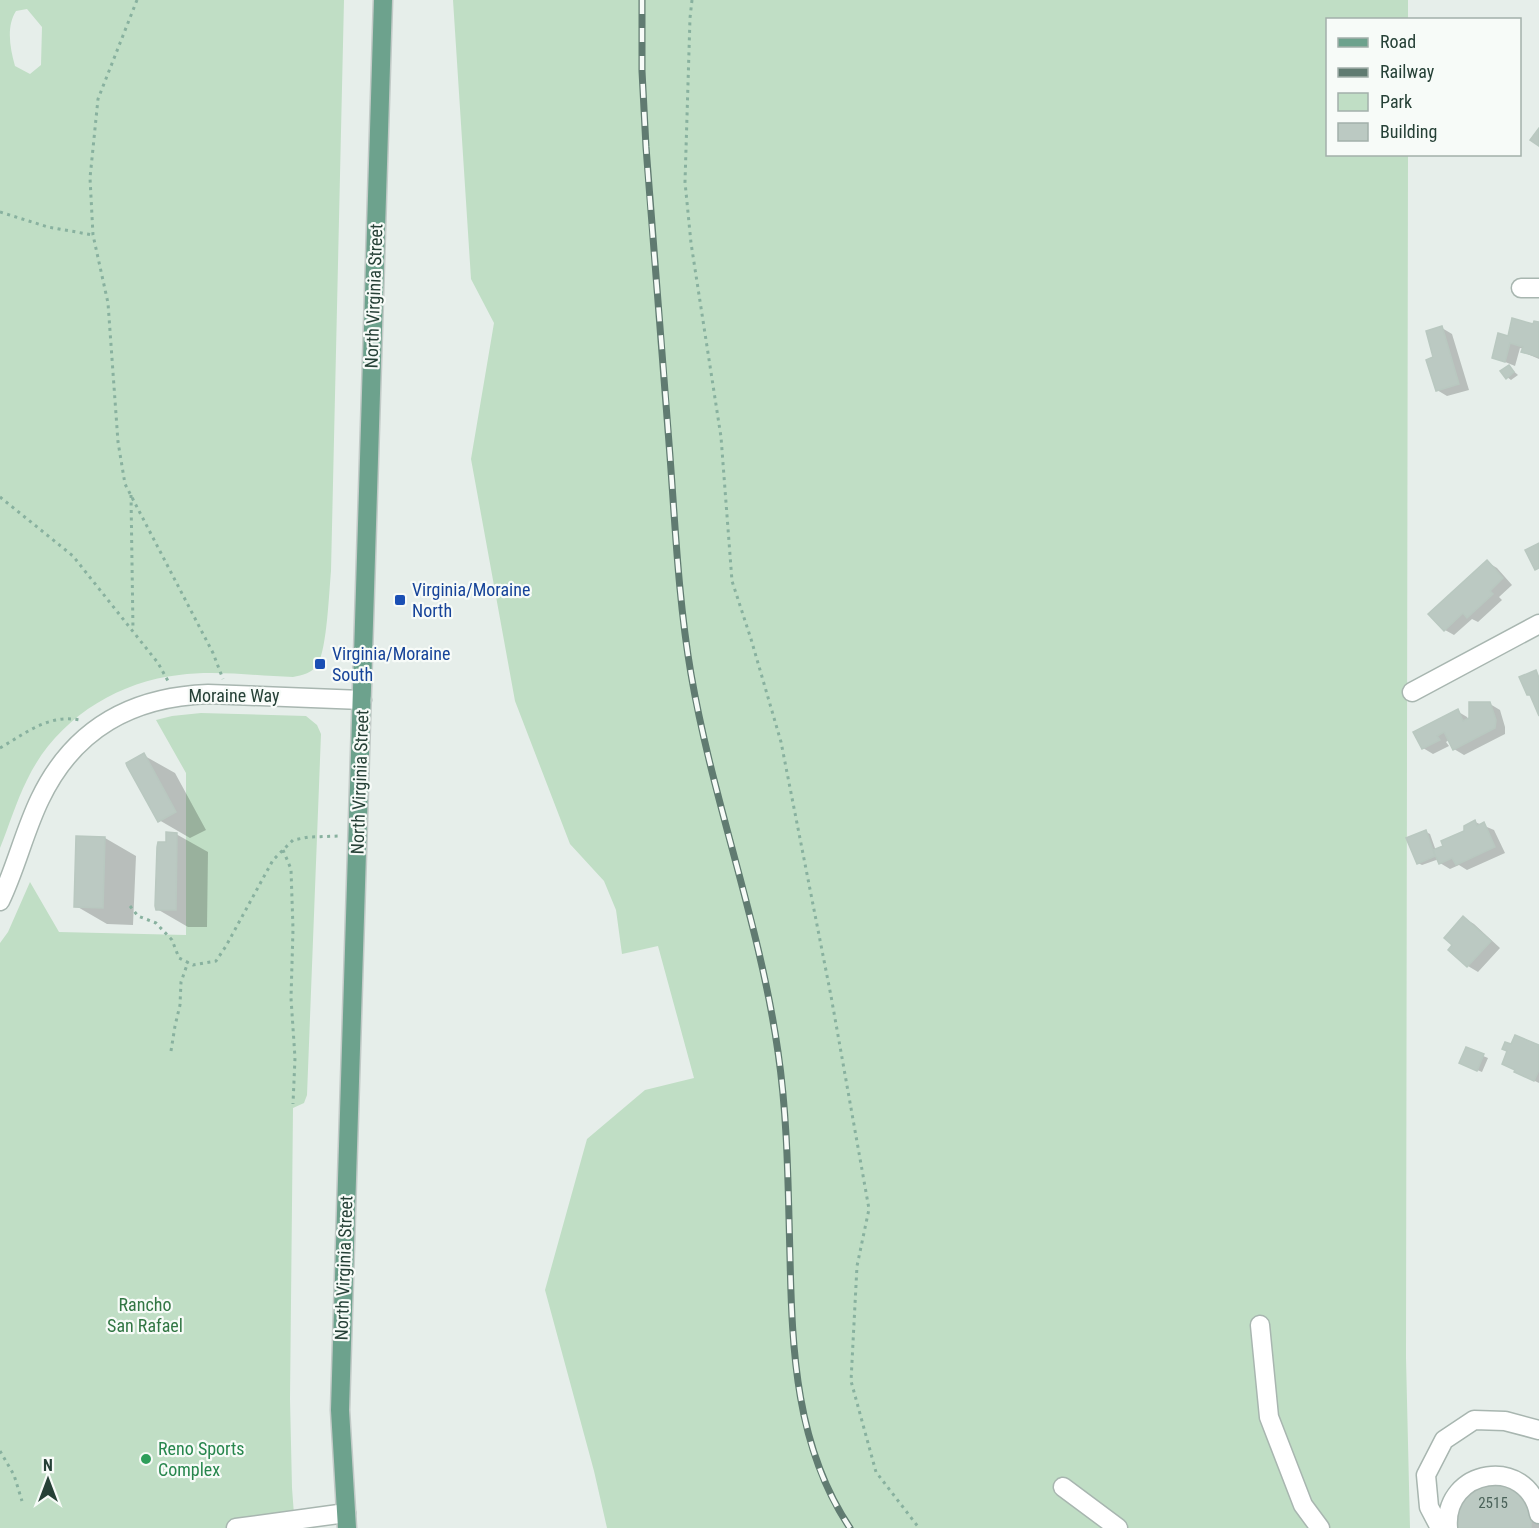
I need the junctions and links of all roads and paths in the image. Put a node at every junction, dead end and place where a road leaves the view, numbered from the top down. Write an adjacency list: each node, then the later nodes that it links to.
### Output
1 (136, 0): 5 (path)
2 (383, 0): 13 (main road, North Virginia Street)
3 (692, 0): 31 (path)
4 (0, 212): 5 (path)
5 (93, 235): 6 (path)
6 (130, 494): 9 (path); 11 (path)
7 (0, 497): 9 (path)
8 (1539, 624): 10 (street)
9 (133, 632): 12 (path)
10 (1412, 692)
11 (230, 694): 12 (street, Moraine Way); 13 (street, Moraine Way)
12 (173, 697): 14 (street, Moraine Way)
13 (362, 700): 16 (main road, North Virginia Street)
14 (90, 733): 15 (path); 18 (street, Moraine Way)
15 (0, 748)
16 (358, 837): 17 (path); 29 (main road, North Virginia Street)
17 (284, 850): 20 (path); 22 (path)
18 (0, 901)
19 (130, 906): 20 (path)
20 (188, 962): 21 (path)
21 (171, 1051)
22 (293, 1104)
23 (1260, 1325): 33 (street)
24 (1539, 1430): 34 (street)
25 (0, 1451): 27 (path)
26 (1063, 1487): 32 (street)
27 (22, 1501)
28 (1539, 1514): 35 (street)
29 (346, 1520): 30 (street)
30 (236, 1528)
31 (919, 1528)
32 (1118, 1528)
33 (1320, 1528)
34 (1440, 1528)
35 (1448, 1528)

